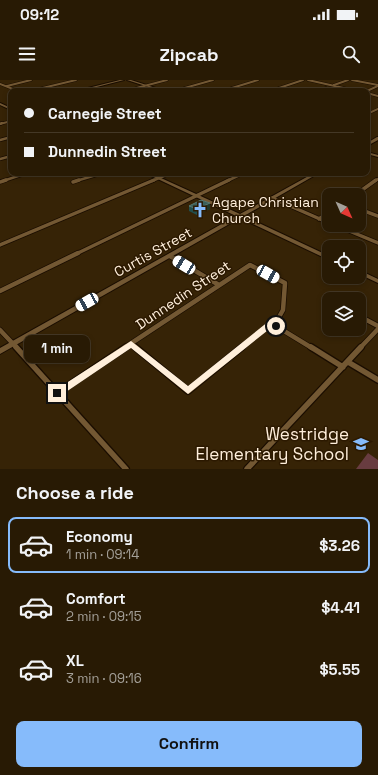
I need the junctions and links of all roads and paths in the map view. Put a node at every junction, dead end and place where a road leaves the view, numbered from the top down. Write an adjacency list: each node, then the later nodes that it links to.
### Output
1 (32, 80): 14 (street)
2 (74, 80): 19 (street)
3 (123, 80): 20 (street)
4 (128, 80): 15 (street)
5 (168, 80): 15 (street)
6 (213, 80): 23 (street)
7 (258, 80): 24 (street)
8 (303, 80): 25 (street)
9 (308, 80): 16 (street)
10 (348, 80): 16 (street)
11 (352, 80): 17 (street)
12 (4, 81): 13 (street)
13 (0, 83): 14 (street)
14 (7, 86): 18 (street)
15 (147, 86): 21 (street); 22 (street)
16 (333, 86): 26 (street)
17 (378, 86)
18 (11, 88)
19 (43, 88)
20 (90, 88)
21 (138, 88)
22 (154, 88)
23 (185, 88)
24 (232, 88)
25 (279, 88)
26 (343, 88)
27 (19, 176): 35 (street)
28 (93, 176): 36 (street)
29 (154, 176): 33 (street)
30 (163, 176): 33 (street)
31 (238, 176): 38 (street)
32 (312, 176): 39 (street, Curtis Street)
33 (158, 178): 38 (street); 46 (street)
34 (378, 179): 37 (street)
35 (0, 182)
36 (73, 182)
37 (364, 188)
38 (197, 196): 41 (street); 52 (street)
39 (272, 198): 41 (street, Curtis Street); 43 (street)
40 (366, 212): 42 (street)
41 (240, 216): 47 (street); 48 (street, Curtis Street)
42 (378, 216)
43 (320, 219)
44 (352, 232): 45 (street)
45 (378, 243)
46 (0, 245)
47 (322, 255)
48 (170, 256): 51 (street); 57 (street, Curtis Street)
49 (366, 275): 50 (street)
50 (378, 281)
51 (219, 285): 54 (street, Dunnedin Street); 58 (street, Dunnedin Street)
52 (0, 291)
53 (366, 320): 55 (street)
54 (271, 323): 58 (street); 61 (street)
55 (378, 328): 60 (street)
56 (0, 330): 57 (street)
57 (13, 344): 59 (street, Curtis Street); 63 (street)
58 (131, 344): 63 (street, Dunnedin Street)
59 (0, 352)
60 (348, 362): 61 (street); 62 (street)
61 (343, 367): 65 (street)
62 (378, 380)
63 (57, 393): 64 (street)
64 (126, 469)
65 (248, 469)

